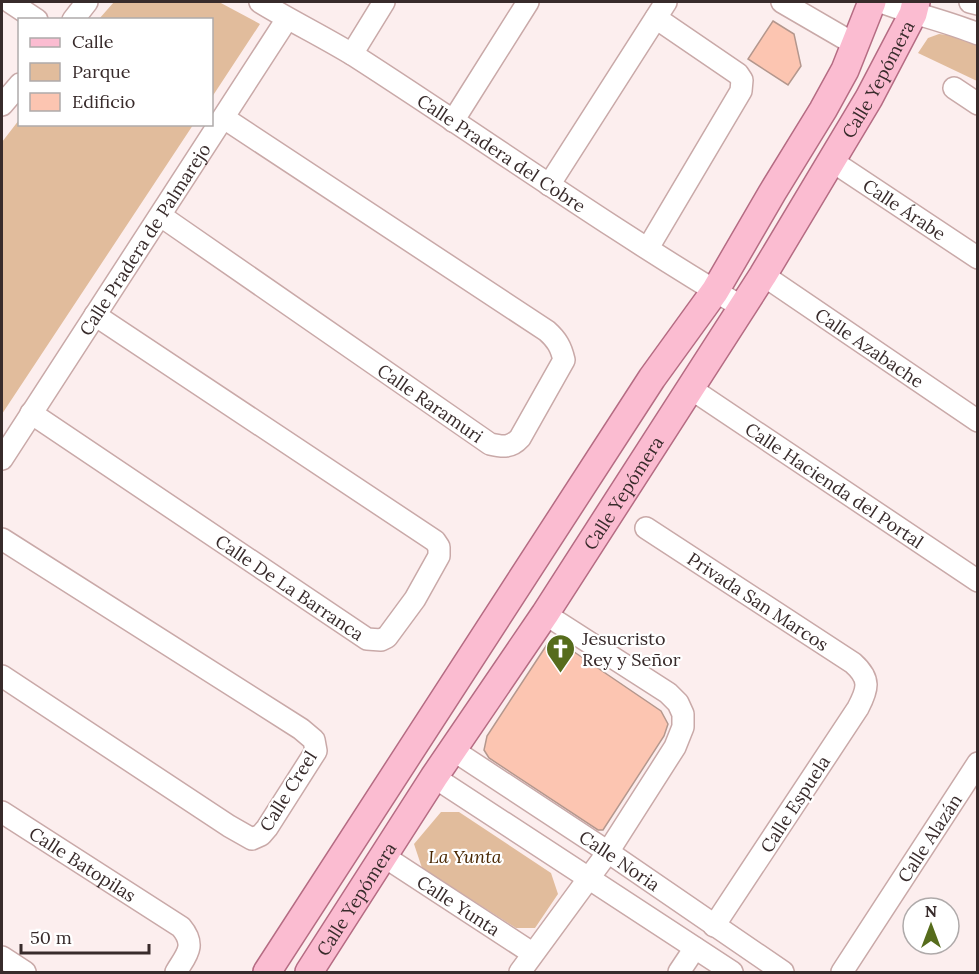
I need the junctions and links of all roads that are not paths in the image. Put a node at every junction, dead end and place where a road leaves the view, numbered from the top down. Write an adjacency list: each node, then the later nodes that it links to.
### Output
1 (10, 2): 13 (street)
2 (87, 2): 14 (street)
3 (260, 2): 15 (street, Calle Pradera del Cobre)
4 (384, 2): 18 (street)
5 (528, 2): 24 (street)
6 (783, 2): 17 (street)
7 (872, 2): 17 (main road, Calle Yepómera)
8 (881, 2): 11 (street)
9 (970, 2): 10 (street)
10 (978, 4)
11 (915, 8): 16 (street); 25 (main road, Calle Yepómera)
12 (661, 10): 26 (street); 28 (street)
13 (34, 18)
14 (75, 18)
15 (287, 19): 18 (street, Calle Pradera del Cobre); 23 (street, Calle Pradera de Palmarejo)
16 (978, 34)
17 (856, 45): 31 (main road, Calle Yepómera)
18 (352, 54): 24 (street, Calle Pradera del Cobre)
19 (18, 86): 22 (street)
20 (954, 88): 21 (street)
21 (978, 104)
22 (2, 105)
23 (224, 118): 27 (street, Calle Pradera de Palmarejo); 27 (street, Calle Raramuri)
24 (453, 121): 26 (street, Calle Pradera del Cobre)
25 (832, 161): 29 (street, Calle Árabe); 30 (main road, Calle Yepómera)
26 (549, 184): 28 (street, Calle Pradera del Cobre)
27 (161, 216): 33 (street, Calle Pradera de Palmarejo)
28 (648, 248): 31 (street, Calle Pradera del Cobre)
29 (978, 258)
30 (763, 275): 32 (main road, Calle Yepómera); 36 (street, Calle Azabache)
31 (715, 291): 32 (street, Calle Pradera del Cobre); 57 (main road, Calle Yepómera)
32 (742, 308): 34 (main road, Calle Yepómera)
33 (95, 315): 35 (street, Calle Pradera de Palmarejo); 35 (street, Calle De La Barranca)
34 (690, 388): 40 (street, Calle Hacienda del Portal); 41 (main road, Calle Yepómera)
35 (31, 414): 37 (street, Calle Pradera de Palmarejo)
36 (978, 421)
37 (2, 459)
38 (646, 528): 43 (street, Privada San Marcos)
39 (2, 540): 42 (street, Calle Creel)
40 (978, 581)
41 (545, 614): 44 (main road, Calle Yepómera); 48 (street)
42 (2, 676)
43 (865, 678): 51 (street, Calle Espuela)
44 (453, 750): 46 (main road, Calle Yepómera); 48 (street, Calle Noria)
45 (978, 763): 63 (street, Calle Alazán)
46 (435, 777): 49 (main road, Calle Yepómera); 50 (street, Calle Noria)
47 (2, 812): 56 (street, Calle Batopilas)
48 (608, 852): 50 (street); 51 (street, Calle Noria)
49 (385, 857): 53 (street, Calle Yunta); 58 (main road, Calle Yepómera)
50 (588, 877): 52 (street, Calle Noria); 53 (street)
51 (714, 926): 62 (street, Calle Noria)
52 (695, 948): 60 (street); 61 (street, Calle Noria)
53 (532, 953): 59 (street)
54 (2, 957): 55 (street)
55 (25, 972)
56 (176, 972)
57 (267, 972)
58 (309, 972)
59 (520, 972)
60 (679, 972)
61 (732, 972)
62 (783, 972)
63 (842, 972)

